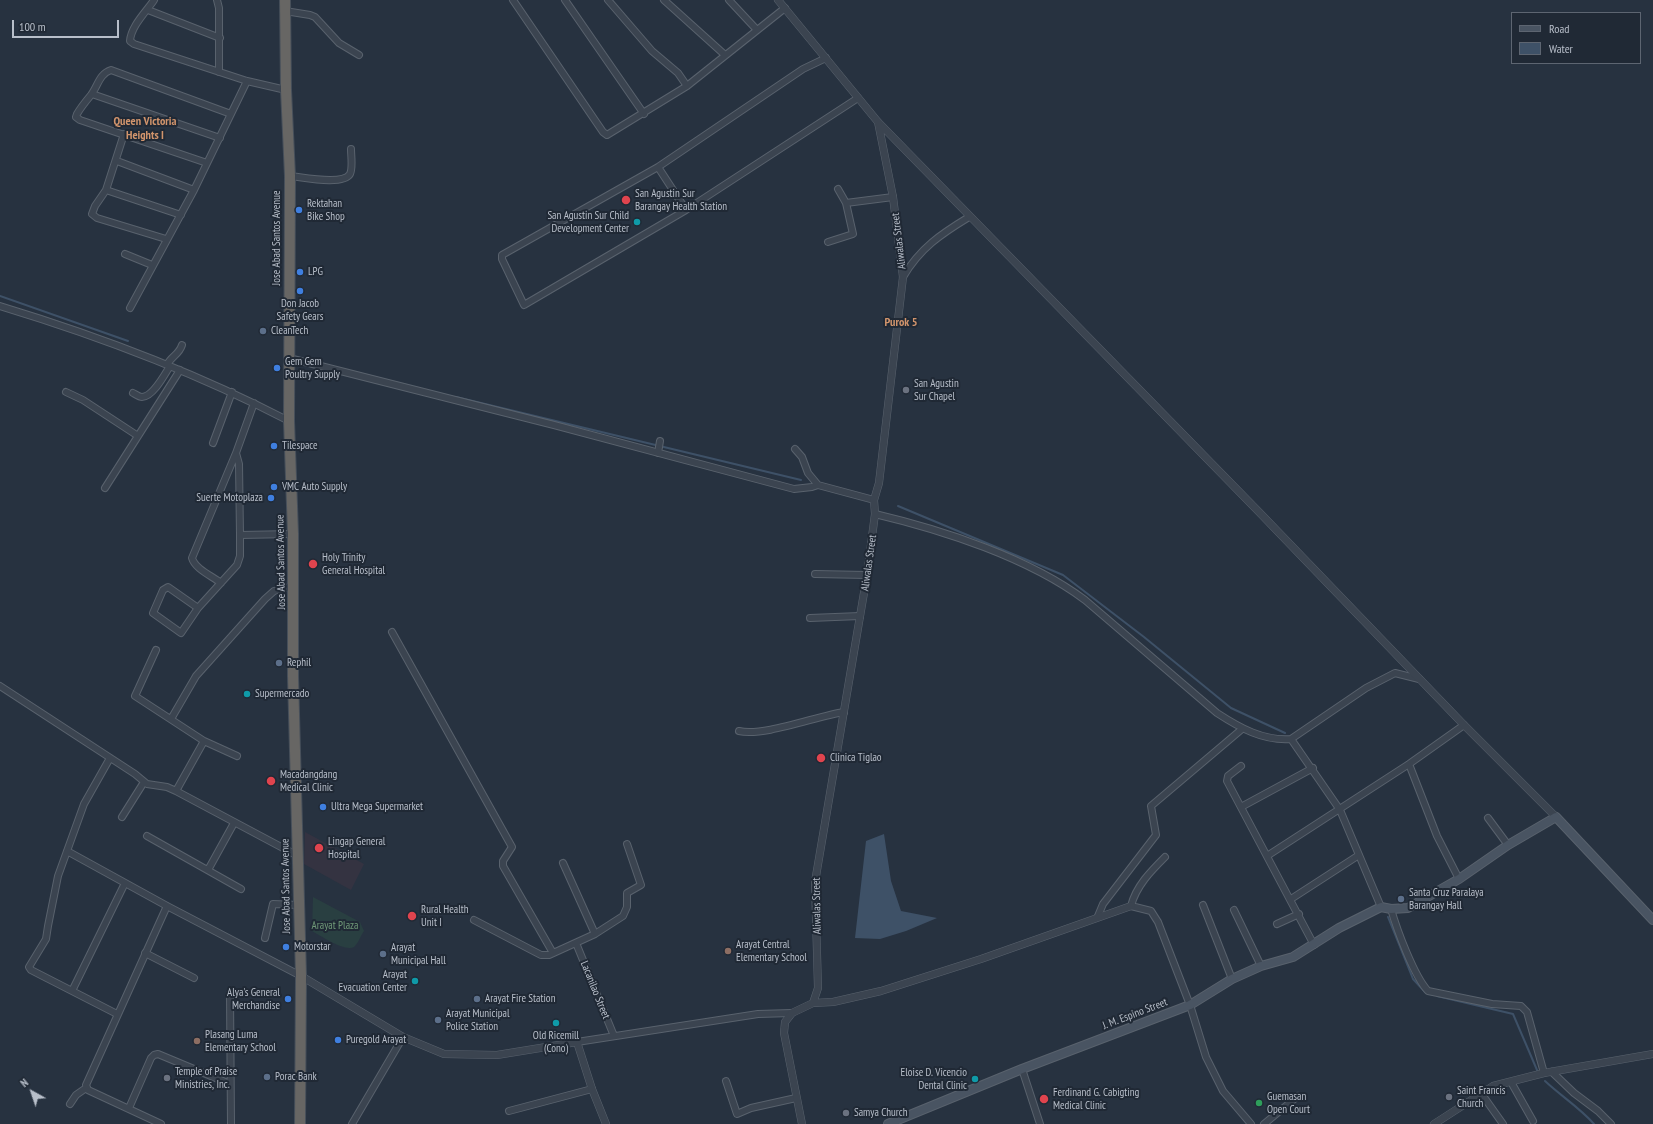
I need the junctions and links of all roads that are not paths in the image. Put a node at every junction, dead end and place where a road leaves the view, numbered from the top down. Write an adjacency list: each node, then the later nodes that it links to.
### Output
1 (154, 0): 11 (street)
2 (217, 0): 14 (street)
3 (285, 0): 12 (highway, Jose Abad Santos Avenue)
4 (513, 0): 25 (street)
5 (565, 0): 25 (street)
6 (608, 0): 20 (street)
7 (664, 0): 16 (street)
8 (729, 0): 13 (street)
9 (778, 0): 10 (street)
10 (785, 8): 13 (street); 17 (street)
11 (148, 10): 14 (street); 18 (street)
12 (285, 11): 15 (street); 21 (highway, Jose Abad Santos Avenue)
13 (757, 30): 16 (street)
14 (220, 38): 18 (street)
15 (359, 55)
16 (725, 55): 20 (street)
17 (826, 58): 23 (street); 32 (street)
18 (219, 72): 19 (street)
19 (247, 81): 21 (street); 24 (street)
20 (687, 86): 25 (street)
21 (286, 90): 33 (highway, Jose Abad Santos Avenue)
22 (92, 94): 24 (street); 27 (street); 28 (street)
23 (858, 98): 26 (street); 39 (street)
24 (231, 114): 28 (street)
25 (644, 114)
26 (878, 122): 37 (street, Aliwalas Street); 41 (street)
27 (124, 134): 30 (street); 31 (street)
28 (220, 138): 31 (street)
29 (351, 149): 33 (street)
30 (117, 161): 35 (street); 36 (street)
31 (207, 164): 36 (street)
32 (658, 167): 39 (street); 39 (street)
33 (290, 176): 50 (highway, Jose Abad Santos Avenue)
34 (838, 189): 38 (street)
35 (106, 190): 40 (street); 42 (street)
36 (194, 190): 40 (street)
37 (894, 197): 38 (street); 46 (street, Aliwalas Street)
38 (846, 203): 43 (street)
39 (686, 210)
40 (181, 215): 42 (street)
41 (969, 216): 46 (street); 79 (street)
42 (166, 239): 45 (street)
43 (828, 242)
44 (125, 254): 45 (street)
45 (152, 265): 48 (street)
46 (903, 277): 66 (street, Aliwalas Street)
47 (0, 306): 51 (street)
48 (130, 308)
49 (182, 345): 51 (street)
50 (289, 358): 57 (highway, Jose Abad Santos Avenue); 62 (street)
51 (168, 365): 52 (street); 55 (street)
52 (180, 370): 54 (street); 58 (street)
53 (66, 392): 58 (street)
54 (232, 392): 56 (street); 60 (street)
55 (133, 393)
56 (254, 403): 57 (street); 63 (street)
57 (289, 421): 68 (highway, Jose Abad Santos Avenue)
58 (138, 436): 65 (street)
59 (660, 441): 62 (street)
60 (213, 443)
61 (795, 450): 64 (street)
62 (658, 452): 64 (street)
63 (236, 453): 69 (street); 72 (street)
64 (818, 485): 66 (street)
65 (105, 488)
66 (874, 500): 67 (street, Aliwalas Street)
67 (875, 514): 71 (street, Aliwalas Street); 84 (street)
68 (293, 534): 69 (street); 73 (highway, Jose Abad Santos Avenue)
69 (240, 535): 72 (street)
70 (816, 574): 71 (street)
71 (867, 575): 75 (street, Aliwalas Street)
72 (221, 583): 74 (street)
73 (293, 586): 82 (street); 106 (highway, Jose Abad Santos Avenue)
74 (198, 608): 74 (street)
75 (860, 616): 76 (street); 81 (street, Aliwalas Street)
76 (810, 618)
77 (392, 632): 132 (street)
78 (156, 650): 82 (street)
79 (1419, 679): 83 (street); 86 (street)
80 (0, 686): 89 (street)
81 (844, 712): 85 (street); 139 (street, Aliwalas Street)
82 (171, 719): 87 (street)
83 (1464, 725): 90 (street); 98 (street)
84 (1242, 729): 86 (street); 123 (street)
85 (739, 731)
86 (1291, 739): 92 (street)
87 (204, 741): 88 (street); 94 (street)
88 (237, 756)
89 (110, 758): 93 (street); 104 (street)
90 (1409, 764): 96 (street); 111 (street)
91 (1242, 766): 95 (street)
92 (1313, 768): 95 (street); 96 (street)
93 (144, 782): 94 (street); 97 (street)
94 (176, 791): 100 (street)
95 (1241, 807): 107 (street)
96 (1340, 810): 105 (street); 107 (street)
97 (122, 817)
98 (1556, 817): 103 (main road); 125 (main road)
99 (1488, 818): 103 (street)
100 (234, 823): 106 (street); 110 (street)
101 (147, 836): 110 (street)
102 (626, 844): 127 (street)
103 (1508, 845): 111 (main road)
104 (67, 851): 112 (street); 137 (street)
105 (1359, 855): 114 (street); 119 (street)
106 (298, 856): 115 (highway, Jose Abad Santos Avenue)
107 (1267, 856): 114 (street)
108 (1165, 857): 118 (street)
109 (563, 863): 127 (street)
110 (208, 870): 113 (street)
111 (1460, 878): 120 (main road)
112 (125, 883): 117 (street); 137 (street)
113 (241, 889)
114 (1290, 899): 122 (street)
115 (298, 905): 128 (street); 134 (highway, Jose Abad Santos Avenue)
116 (1203, 905): 136 (street)
117 (167, 906): 131 (street); 134 (street)
118 (1131, 906): 123 (street); 140 (street)
119 (1381, 907): 120 (main road); 130 (main road, J. M. Espino Street)
120 (1391, 909): 149 (street)
121 (1234, 910): 133 (street)
122 (1299, 914): 126 (street); 130 (street)
123 (1098, 916): 139 (street)
124 (474, 920): 132 (street)
125 (1653, 920)
126 (1277, 924)
127 (594, 934): 129 (street)
128 (265, 938)
129 (576, 943): 132 (street); 143 (street, Lacanilao Street)
130 (1314, 945): 133 (main road, J. M. Espino Street)
131 (145, 953): 135 (street); 142 (street)
132 (553, 953)
133 (1261, 966): 136 (main road, J. M. Espino Street)
134 (300, 976): 144 (street); 165 (highway, Jose Abad Santos Avenue)
135 (194, 978)
136 (1232, 979): 140 (main road, J. M. Espino Street)
137 (72, 991): 142 (street)
138 (230, 994): 152 (street)
139 (813, 1002): 141 (street)
140 (1190, 1006): 147 (main road, J. M. Espino Street); 171 (street)
141 (792, 1013): 143 (street); 157 (street)
142 (117, 1014): 153 (street)
143 (614, 1036): 145 (street)
144 (403, 1037): 145 (street); 166 (street)
145 (577, 1042): 154 (street)
146 (1653, 1054): 148 (street)
147 (1022, 1069): 161 (main road, J. M. Espino Street); 170 (street)
148 (1552, 1072): 149 (street); 175 (street)
149 (1544, 1073): 151 (street)
150 (726, 1081): 157 (street)
151 (1511, 1082): 155 (street); 162 (street)
152 (230, 1084): 159 (street); 164 (street)
153 (86, 1088): 158 (street); 159 (street)
154 (592, 1089): 160 (street); 167 (street)
155 (1481, 1093): 173 (street); 174 (street)
156 (1298, 1096): 172 (street)
157 (796, 1098): 168 (street)
158 (70, 1104)
159 (129, 1108): 163 (street)
160 (509, 1111)
161 (901, 1121): 169 (main road, J. M. Espino Street)
162 (1533, 1121)
163 (161, 1124)
164 (231, 1124)
165 (300, 1124)
166 (352, 1124)
167 (606, 1124)
168 (802, 1124)
169 (888, 1124)
170 (1040, 1124)
171 (1251, 1124)
172 (1264, 1124)
173 (1434, 1124)
174 (1503, 1124)
175 (1611, 1124)

